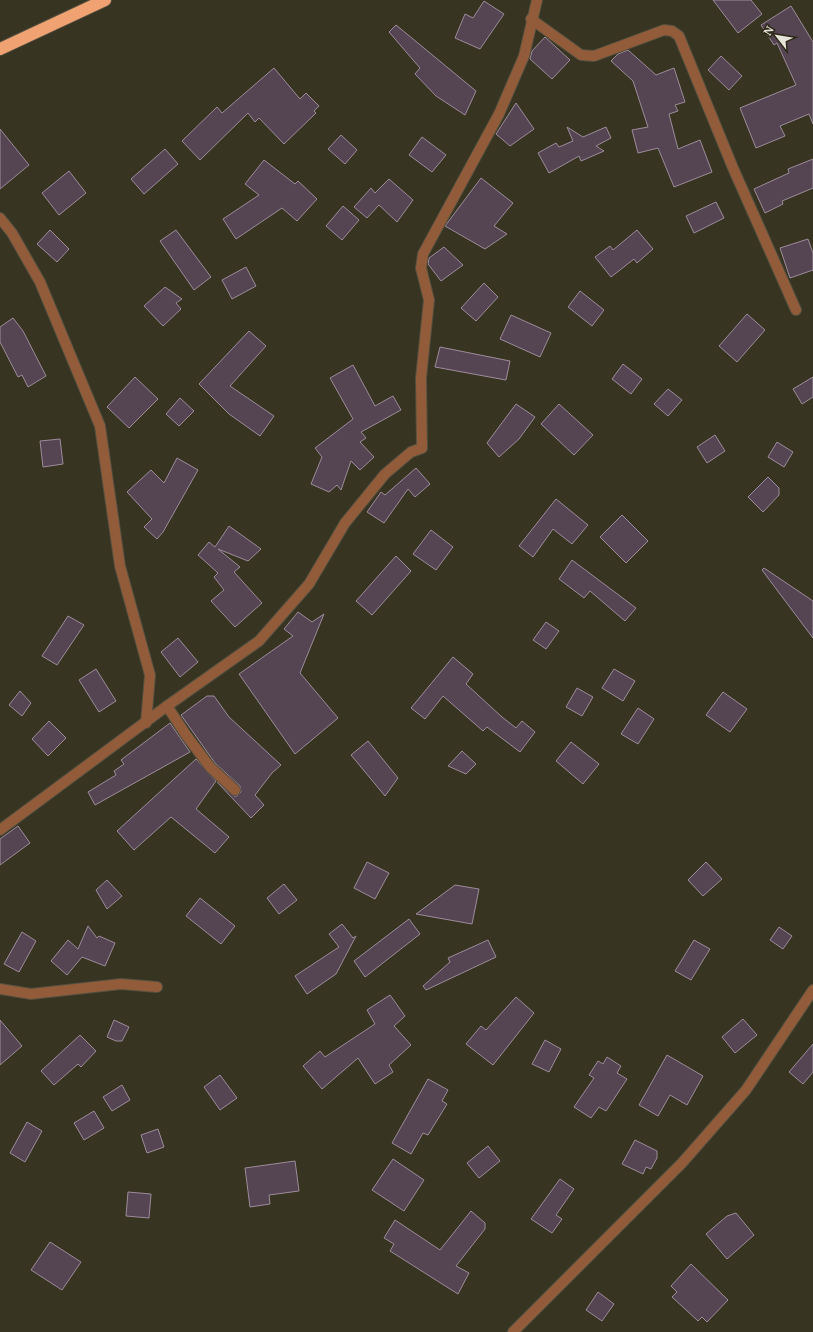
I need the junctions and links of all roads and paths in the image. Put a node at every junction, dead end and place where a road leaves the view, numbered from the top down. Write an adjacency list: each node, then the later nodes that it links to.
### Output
1 (105, 0): 4 (highway)
2 (537, 0): 3 (street)
3 (532, 19): 6 (street); 7 (street)
4 (0, 50)
5 (0, 218): 8 (street)
6 (796, 310)
7 (167, 706): 8 (street); 9 (street)
8 (146, 723): 10 (street)
9 (235, 790)
10 (0, 830)
11 (157, 987): 12 (street)
12 (0, 989)
13 (813, 990): 14 (street)
14 (513, 1332)

